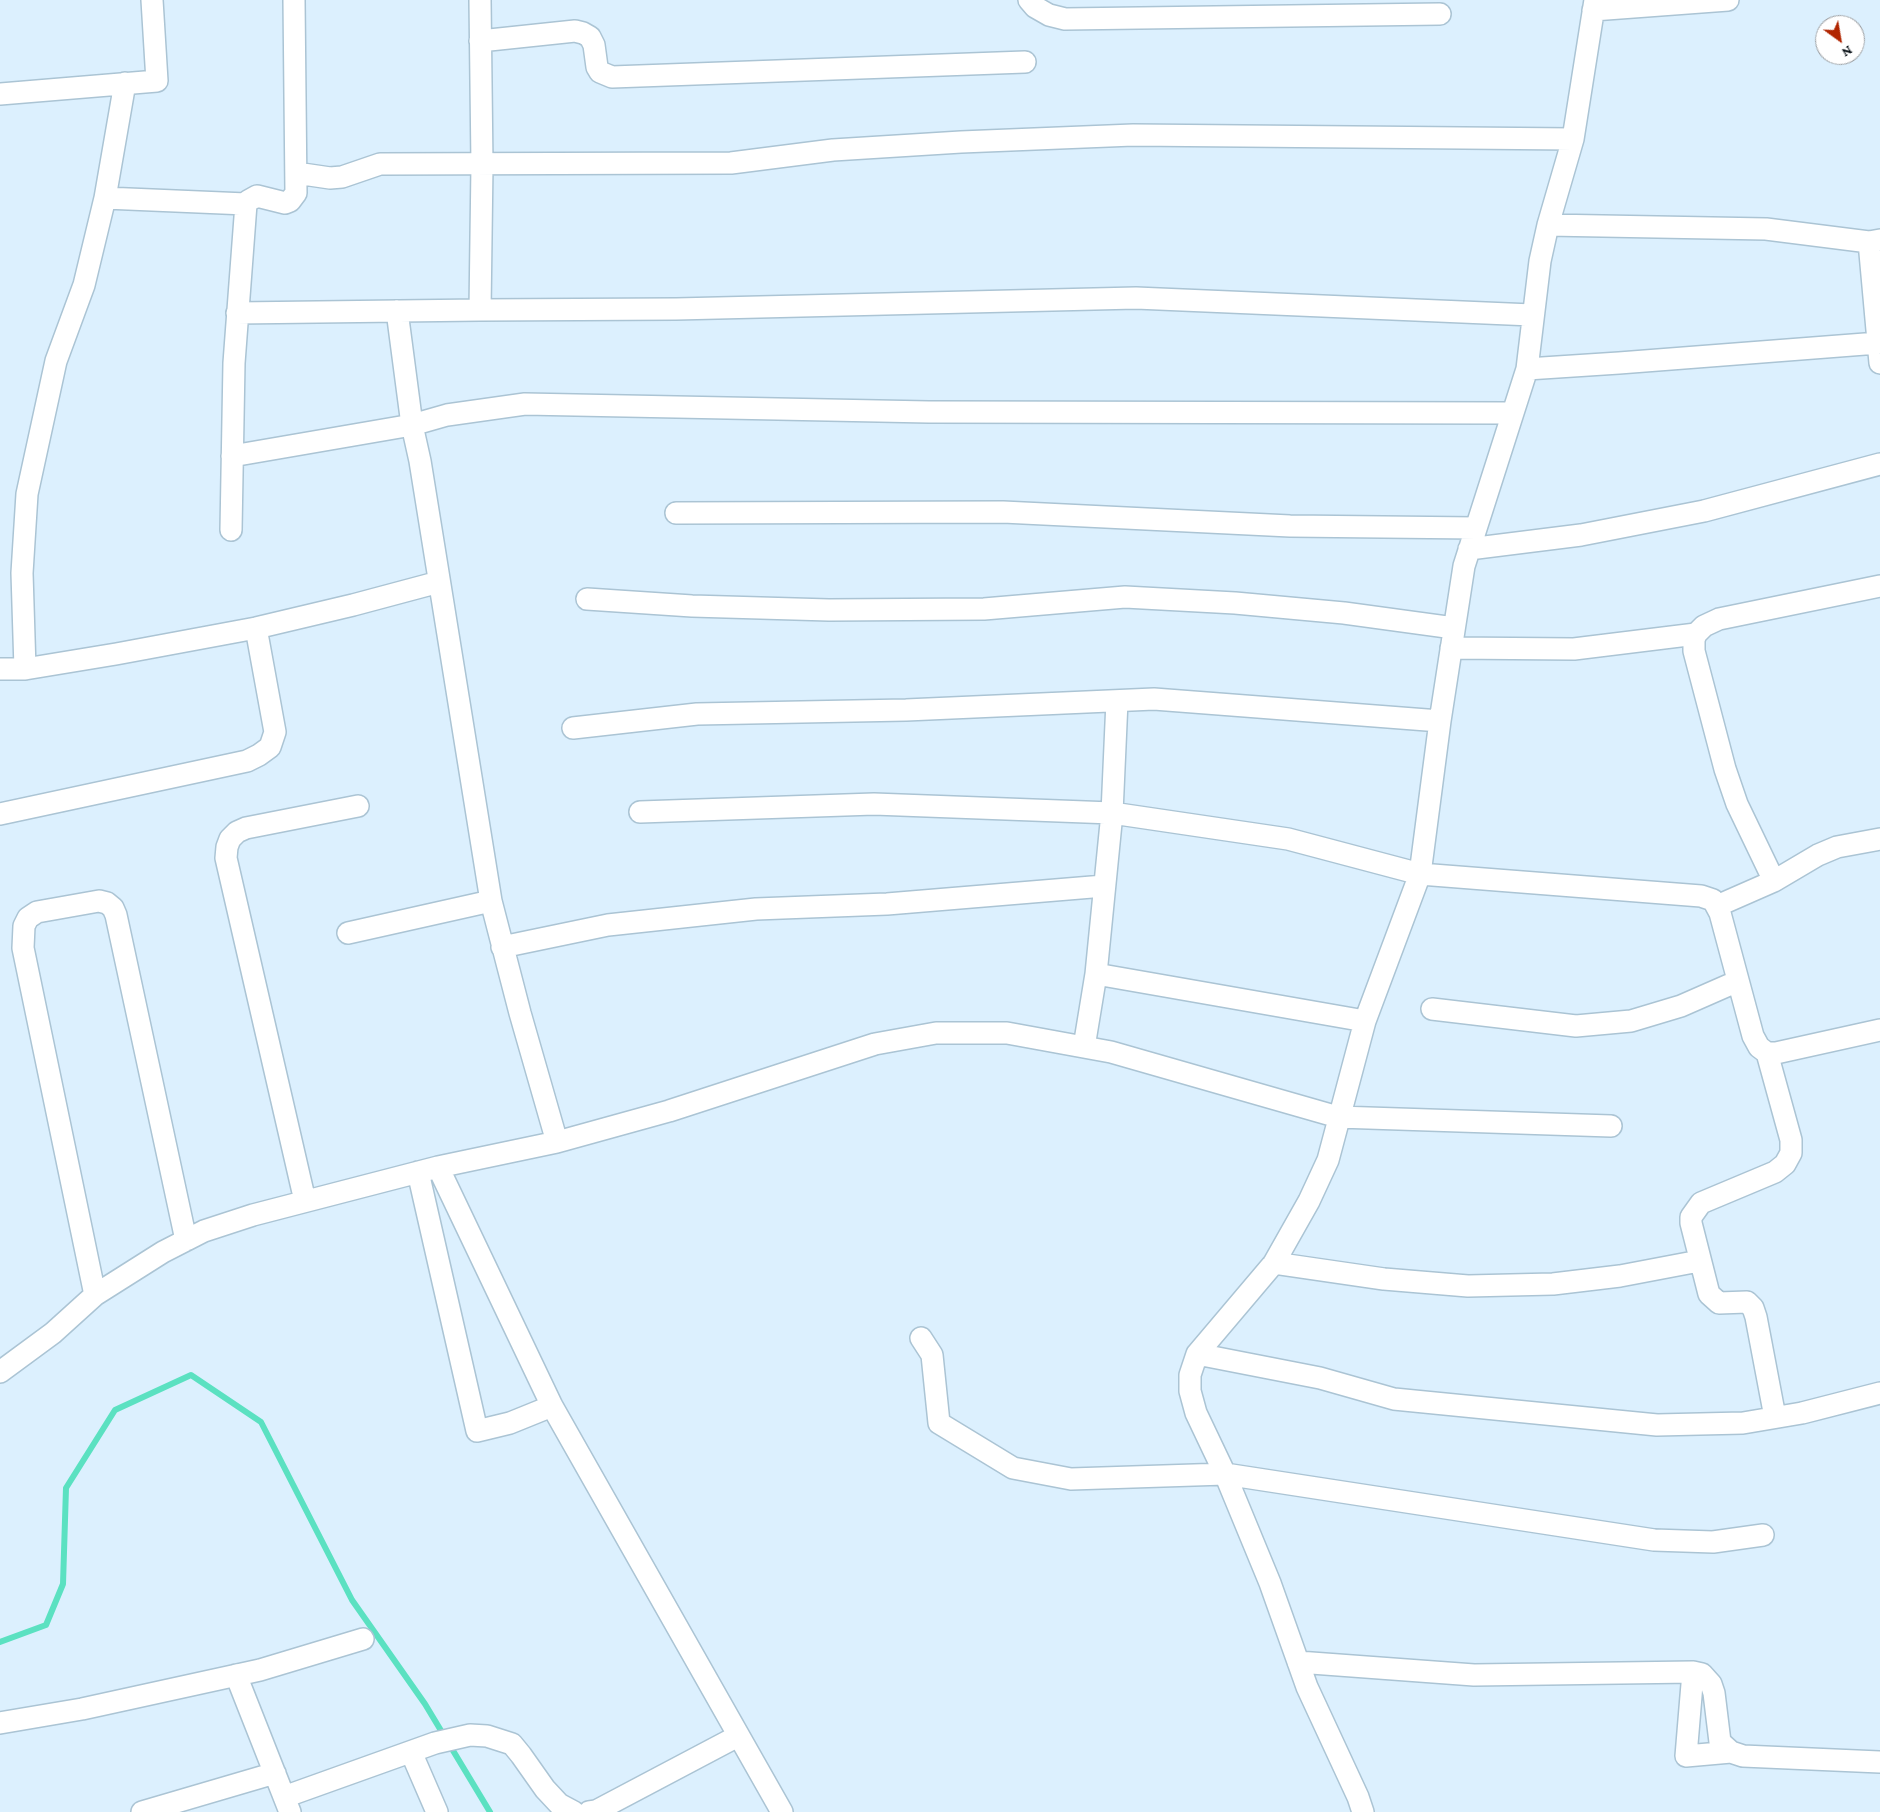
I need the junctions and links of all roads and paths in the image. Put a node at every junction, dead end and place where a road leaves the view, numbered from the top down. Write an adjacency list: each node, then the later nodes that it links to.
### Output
1 (152, 0): 10 (street)
2 (294, 0): 14 (street)
3 (480, 0): 8 (street)
4 (1028, 0): 7 (street)
5 (1728, 0): 6 (street)
6 (1594, 5): 12 (street)
7 (1440, 14)
8 (480, 41): 9 (street); 13 (street)
9 (1025, 62)
10 (125, 83): 11 (street); 15 (street)
11 (0, 94)
12 (1573, 139): 13 (street); 17 (street)
13 (482, 165): 14 (street); 19 (street)
14 (296, 173): 16 (street)
15 (105, 198): 16 (street); 40 (street)
16 (246, 204): 21 (street)
17 (1548, 225): 18 (street); 22 (street)
18 (1875, 241): 23 (street)
19 (480, 310): 20 (street); 22 (street)
20 (398, 311): 21 (street); 26 (street)
21 (237, 313): 27 (street)
22 (1532, 315): 24 (street)
23 (1879, 353): 24 (street)
24 (1527, 369): 25 (street)
25 (1512, 413): 26 (street); 30 (street)
26 (412, 425): 27 (street); 33 (street)
27 (232, 456): 31 (street)
28 (1880, 464): 32 (street)
29 (676, 513): 30 (street)
30 (1476, 528): 32 (street)
31 (231, 530)
32 (1469, 549): 38 (street)
33 (439, 582): 36 (street); 52 (street)
34 (1880, 586): 37 (street)
35 (587, 599): 38 (street)
36 (256, 628): 40 (street); 47 (street)
37 (1696, 634): 38 (street); 50 (street)
38 (1453, 638): 42 (street)
39 (0, 669): 40 (street)
40 (25, 669)
41 (1117, 701): 42 (street); 43 (street); 46 (street)
42 (1440, 721): 49 (street)
43 (573, 728)
44 (358, 806): 67 (street)
45 (640, 812): 46 (street)
46 (1112, 813): 49 (street); 51 (street)
47 (0, 814)
48 (1880, 839): 50 (street)
49 (1420, 874): 53 (street); 59 (street)
50 (1774, 881): 53 (street)
51 (1104, 886): 55 (street); 56 (street)
52 (491, 901): 54 (street); 55 (street)
53 (1717, 906): 57 (street)
54 (348, 933)
55 (502, 948): 65 (street)
56 (1096, 974): 59 (street); 61 (street)
57 (1738, 981): 58 (street); 62 (street)
58 (1432, 1009)
59 (1365, 1021): 63 (street)
60 (1880, 1030): 62 (street)
61 (1084, 1047): 63 (street); 65 (street)
62 (1767, 1053): 69 (street)
63 (1338, 1117): 64 (street); 70 (street)
64 (1611, 1126)
65 (557, 1142): 66 (street)
66 (428, 1169): 67 (street); 76 (street); 76 (street)
67 (305, 1201): 68 (street)
68 (186, 1240): 71 (street); 71 (street)
69 (1699, 1261): 70 (street); 77 (street)
70 (1274, 1263): 73 (street)
71 (95, 1295): 74 (street)
72 (921, 1338): 78 (street)
73 (1197, 1354): 77 (street); 78 (street)
74 (0, 1372)
75 (1880, 1393): 77 (street)
76 (552, 1406): 85 (street)
77 (1775, 1417)
78 (1225, 1474): 79 (street); 81 (street)
79 (1762, 1535)
80 (363, 1639): 83 (street)
81 (1298, 1662): 82 (street); 96 (street)
82 (1694, 1672): 87 (street); 87 (street)
83 (236, 1675): 84 (street); 89 (street)
84 (0, 1723)
85 (738, 1736): 94 (street); 95 (street)
86 (411, 1752): 90 (street); 92 (street); 93 (street)
87 (1731, 1752): 88 (street)
88 (1880, 1762)
89 (274, 1773): 90 (street); 91 (street)
90 (287, 1804)
91 (142, 1812)
92 (437, 1812)
93 (574, 1812)
94 (589, 1812)
95 (782, 1812)
96 (1363, 1812)

